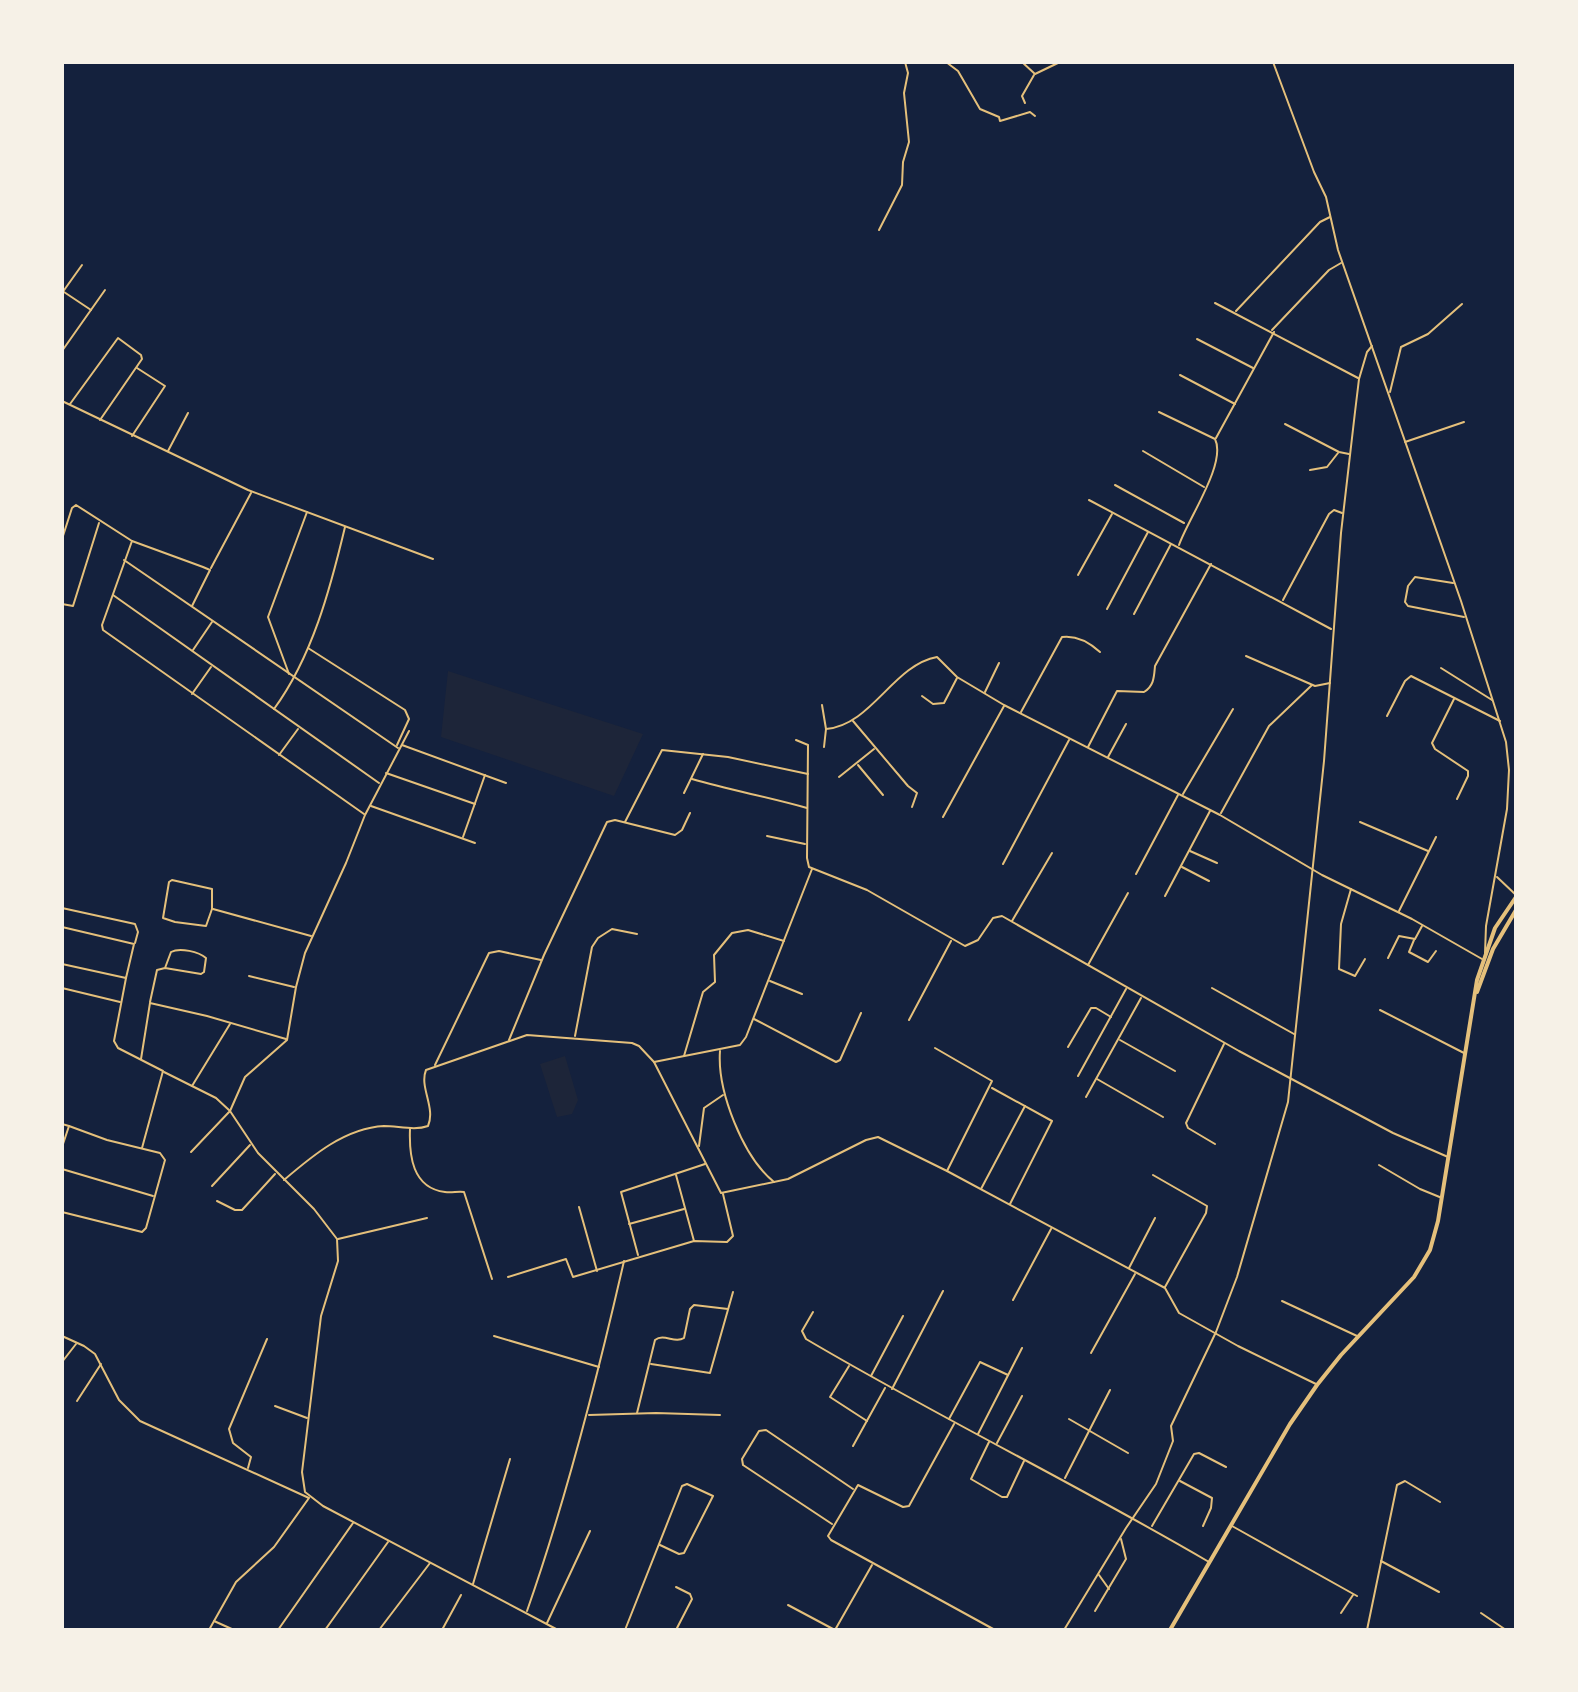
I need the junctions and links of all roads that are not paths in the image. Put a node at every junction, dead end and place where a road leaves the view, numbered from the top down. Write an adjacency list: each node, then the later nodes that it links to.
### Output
1 (905, 62): 10 (street)
2 (946, 62): 8 (street)
3 (1022, 62): 6 (street)
4 (1060, 62): 6 (street)
5 (1273, 62): 9 (street)
6 (1035, 74): 7 (street)
7 (1025, 103)
8 (1035, 116)
9 (1331, 216): 11 (street); 18 (street)
10 (879, 230)
11 (1342, 263): 19 (street); 21 (street)
12 (82, 265): 14 (street)
13 (105, 290): 17 (street)
14 (63, 292): 17 (street)
15 (1215, 303): 18 (street)
16 (1462, 304): 27 (street)
17 (91, 310): 22 (street)
18 (1235, 312): 19 (street)
19 (1273, 331): 24 (street); 26 (street)
20 (1197, 339): 24 (street)
21 (1372, 346): 26 (street); 27 (street)
22 (62, 351)
23 (136, 367): 30 (street); 33 (street); 36 (street)
24 (1254, 369): 29 (street)
25 (1180, 375): 29 (street)
26 (1359, 379): 42 (street)
27 (1389, 395): 38 (street)
28 (62, 401): 30 (street)
29 (1235, 404): 37 (street)
30 (70, 405): 33 (street)
31 (1159, 412): 37 (street)
32 (188, 413): 40 (street)
33 (100, 420): 36 (street)
34 (1464, 422): 38 (street)
35 (1285, 424): 41 (street)
36 (132, 436): 40 (street)
37 (1215, 439): 45 (street)
38 (1405, 442): 64 (street)
39 (1143, 451): 45 (street)
40 (167, 452): 46 (street)
41 (1339, 452): 42 (street); 43 (street)
42 (1350, 455): 50 (street)
43 (1310, 470)
44 (1115, 485): 52 (street)
45 (1205, 488): 52 (street)
46 (252, 492): 48 (street); 62 (street)
47 (1089, 500): 49 (street)
48 (307, 512): 53 (street); 81 (street)
49 (1113, 513): 54 (street); 63 (street)
50 (1344, 514): 66 (street); 73 (street)
51 (100, 521): 55 (street); 56 (street); 67 (street)
52 (1186, 524): 58 (street)
53 (346, 526): 59 (street); 74 (street)
54 (1149, 531): 57 (street); 69 (street)
55 (62, 539)
56 (132, 541): 60 (street); 62 (street)
57 (1172, 543): 58 (street); 70 (street)
58 (1179, 546): 61 (street)
59 (433, 559)
60 (124, 560): 65 (street); 68 (street)
61 (1211, 564): 66 (street); 107 (street)
62 (210, 570): 68 (street)
63 (1078, 575)
64 (1454, 583): 71 (street); 71 (street)
65 (112, 594): 75 (street); 87 (street)
66 (1282, 602): 73 (street)
67 (62, 604)
68 (191, 608): 72 (street)
69 (1107, 609)
70 (1134, 614)
71 (1467, 618): 90 (street)
72 (213, 621): 75 (street); 81 (street)
73 (1333, 631): 84 (street)
74 (307, 647): 83 (street); 105 (street)
75 (192, 652): 79 (street)
76 (1100, 652): 95 (street)
77 (1246, 656): 85 (street)
78 (999, 663): 86 (street)
79 (212, 666): 87 (street); 93 (street)
80 (1441, 668): 90 (street)
81 (289, 675): 83 (street)
82 (957, 677): 86 (street); 88 (street); 97 (street)
83 (294, 678): 93 (street); 105 (street)
84 (1330, 683): 85 (street); 147 (street)
85 (1312, 685): 131 (street)
86 (984, 693): 92 (street)
87 (191, 694): 110 (street)
88 (922, 696)
89 (1454, 698): 96 (street); 98 (street); 123 (street)
90 (1493, 701): 98 (street)
91 (822, 705): 101 (street)
92 (1004, 705): 95 (street); 132 (street)
93 (274, 709): 100 (street)
94 (1233, 709): 121 (street)
95 (1021, 713): 103 (street)
96 (1387, 716)
97 (852, 720): 101 (street); 108 (street)
98 (1501, 721): 149 (street)
99 (1126, 724): 111 (street)
100 (299, 728): 110 (street); 119 (street)
101 (826, 729): 106 (street)
102 (409, 731): 105 (street)
103 (1069, 739): 107 (street); 144 (street)
104 (796, 740): 115 (street)
105 (399, 747): 113 (street); 114 (street)
106 (824, 747)
107 (1087, 748): 111 (street)
108 (875, 749): 112 (street); 126 (street)
109 (703, 753): 115 (street); 117 (street); 134 (street)
110 (279, 755): 130 (street)
111 (1107, 758): 121 (street)
112 (858, 764): 116 (street); 122 (street)
113 (386, 773): 119 (street); 124 (street)
114 (485, 775): 118 (street); 124 (street)
115 (809, 775): 127 (street)
116 (839, 777)
117 (692, 779): 120 (street); 127 (street)
118 (506, 783)
119 (380, 784): 125 (street)
120 (684, 793)
121 (1180, 794): 128 (street); 148 (street)
122 (883, 795)
123 (1457, 799)
124 (475, 804): 137 (street)
125 (370, 805): 130 (street); 137 (street)
126 (912, 807)
127 (808, 808): 139 (street)
128 (1211, 810): 131 (street); 140 (street)
129 (690, 813): 134 (street)
130 (365, 815): 163 (street)
131 (1220, 815): 147 (street)
132 (943, 817)
133 (1360, 822): 141 (street)
134 (625, 823): 172 (street)
135 (767, 836): 139 (street)
136 (1436, 837): 141 (street)
137 (463, 838): 138 (street)
138 (475, 843)
139 (807, 845): 145 (street)
140 (1189, 851): 143 (street); 146 (street)
141 (1430, 851): 158 (street)
142 (1052, 853): 159 (street)
143 (1217, 863)
144 (1003, 864)
145 (813, 867): 165 (street); 166 (street)
146 (1180, 867): 150 (street); 153 (street)
147 (1313, 870): 151 (street); 194 (street)
148 (1136, 874)
149 (1497, 877): 154 (street); 169 (street)
150 (1209, 881)
151 (1351, 888): 158 (street); 171 (street)
152 (1128, 893): 174 (street)
153 (1165, 896)
154 (1516, 896): 169 (main road)
155 (62, 908): 167 (street)
156 (212, 909): 156 (street); 163 (street)
157 (1516, 910): 185 (main road)
158 (1398, 912): 160 (street)
159 (1012, 921): 165 (street); 174 (street)
160 (1422, 925): 164 (street); 169 (street)
161 (62, 927): 167 (street)
162 (637, 934): 195 (street)
163 (312, 936): 179 (street)
164 (1415, 939): 168 (street); 170 (street)
165 (952, 940): 192 (street)
166 (785, 941): 178 (street); 204 (street)
167 (134, 944): 177 (street)
168 (1436, 951)
169 (1484, 957): 185 (main road)
170 (1388, 958)
171 (1365, 959)
172 (542, 960): 198 (street); 207 (street)
173 (62, 964): 177 (street)
174 (1088, 965): 181 (street)
175 (165, 968): 175 (street); 187 (street)
176 (249, 976): 179 (street)
177 (126, 978): 186 (street)
178 (769, 980): 183 (street); 191 (street)
179 (296, 987): 197 (street)
180 (62, 988): 186 (street)
181 (1127, 988): 184 (street); 190 (street)
182 (1212, 988): 194 (street)
183 (802, 994)
184 (1142, 997): 196 (street); 199 (street)
185 (1475, 998): 203 (main road)
186 (121, 1002): 205 (street)
187 (150, 1003): 193 (street); 205 (street)
188 (1380, 1010): 203 (street)
189 (861, 1013): 191 (street)
190 (1111, 1017): 200 (street); 210 (street)
191 (753, 1018): 202 (street)
192 (909, 1020)
193 (231, 1023): 197 (street); 213 (street)
194 (1295, 1034): 211 (street)
195 (574, 1038): 198 (street); 206 (street)
196 (1118, 1039): 209 (street); 212 (street)
197 (287, 1040): 218 (street)
198 (509, 1040): 207 (street)
199 (1225, 1043): 211 (street); 224 (street)
200 (1068, 1047)
201 (935, 1048): 214 (street)
202 (720, 1050): 204 (street); 215 (street)
203 (1466, 1054): 229 (main road)
204 (684, 1056): 206 (street)
205 (141, 1060): 208 (street)
206 (654, 1062): 225 (street)
207 (435, 1066): 222 (street)
208 (163, 1071): 213 (street); 227 (street)
209 (1175, 1071)
210 (1078, 1076)
211 (1291, 1077): 229 (street); 270 (street)
212 (1096, 1078): 216 (street); 219 (street)
213 (192, 1086): 218 (street)
214 (991, 1087): 217 (street); 233 (street)
215 (724, 1094): 225 (street); 238 (street)
216 (1086, 1097)
217 (1026, 1105): 240 (street); 245 (street)
218 (230, 1111): 223 (street); 228 (street)
219 (1163, 1117)
220 (62, 1124): 221 (street)
221 (69, 1126): 226 (street); 227 (street)
222 (410, 1127): 237 (street); 261 (street)
223 (251, 1144): 234 (street); 239 (street)
224 (1215, 1144)
225 (699, 1146): 230 (street)
226 (62, 1147)
227 (142, 1149): 242 (street)
228 (191, 1152)
229 (1449, 1157): 243 (main road)
230 (706, 1164): 235 (street); 241 (street)
231 (1379, 1165): 243 (street)
232 (62, 1169): 242 (street)
233 (947, 1171): 238 (street); 240 (street)
234 (276, 1173): 237 (street); 244 (street)
235 (675, 1174): 247 (street); 251 (street)
236 (1153, 1175): 262 (street)
237 (284, 1180): 253 (street)
238 (775, 1183): 241 (street)
239 (212, 1186)
240 (981, 1189): 245 (street)
241 (722, 1193): 254 (street)
242 (154, 1196): 248 (street)
243 (1442, 1198): 273 (main road)
244 (217, 1201)
245 (1010, 1205): 252 (street)
246 (579, 1207): 258 (street)
247 (685, 1208): 251 (street); 254 (street)
248 (62, 1212)
249 (427, 1218): 253 (street)
250 (1155, 1218): 257 (street)
251 (629, 1224): 255 (street)
252 (1051, 1228): 257 (street); 265 (street)
253 (337, 1239): 295 (street)
254 (694, 1241): 255 (street)
255 (639, 1257): 256 (street)
256 (624, 1261): 258 (street); 282 (street)
257 (1129, 1269): 259 (street)
258 (597, 1271): 260 (street)
259 (1136, 1272): 262 (street); 277 (street)
260 (508, 1277)
261 (492, 1279)
262 (1165, 1288): 270 (street)
263 (943, 1291): 287 (street)
264 (733, 1292): 267 (street)
265 (1013, 1300)
266 (1282, 1301): 273 (street)
267 (728, 1309): 280 (street); 280 (street)
268 (813, 1312): 281 (street)
269 (903, 1316): 284 (street)
270 (1216, 1332): 285 (street); 315 (street)
271 (62, 1336): 275 (street)
272 (494, 1336): 282 (street)
273 (1358, 1337): 285 (main road)
274 (267, 1339): 309 (street)
275 (77, 1343): 278 (street); 279 (street)
276 (1022, 1348): 283 (street)
277 (1091, 1353)
278 (62, 1362)
279 (102, 1363): 290 (street); 309 (street)
280 (650, 1364): 292 (street)
281 (850, 1365): 284 (street); 298 (street)
282 (599, 1367): 293 (street)
283 (1008, 1375): 297 (street); 301 (street)
284 (871, 1378): 286 (street)
285 (1317, 1385): 318 (main road)
286 (886, 1387): 287 (street); 298 (street)
287 (892, 1390): 297 (street)
288 (1110, 1390): 300 (street)
289 (1022, 1396): 303 (street)
290 (77, 1401)
291 (275, 1406): 295 (street)
292 (637, 1413): 293 (street); 294 (street)
293 (586, 1415): 337 (street)
294 (720, 1415)
295 (308, 1418): 313 (street)
296 (1069, 1419): 300 (street)
297 (948, 1420): 299 (street)
298 (867, 1421): 304 (street)
299 (954, 1424): 301 (street); 312 (street)
300 (1090, 1430): 305 (street); 310 (street)
301 (977, 1435): 302 (street)
302 (989, 1441): 303 (street); 307 (street)
303 (996, 1445): 307 (street)
304 (853, 1446)
305 (1128, 1453)
306 (510, 1459): 330 (street)
307 (1025, 1460): 310 (street)
308 (1226, 1467): 311 (street)
309 (248, 1469): 313 (street)
310 (1064, 1480): 315 (street)
311 (1178, 1481): 319 (street); 320 (street)
312 (854, 1490): 317 (street); 317 (street)
313 (309, 1498): 316 (street); 340 (street)
314 (1440, 1502): 325 (street)
315 (1133, 1517): 320 (street); 322 (street)
316 (353, 1522): 323 (street); 344 (street)
317 (833, 1524): 328 (street)
318 (1231, 1525): 327 (main road); 338 (street)
319 (1203, 1526)
320 (1151, 1527): 327 (street)
321 (590, 1531): 341 (street)
322 (1120, 1538): 329 (street); 332 (street)
323 (389, 1541): 326 (street); 345 (street)
324 (660, 1545): 324 (street); 349 (street)
325 (1380, 1561): 333 (street); 355 (street)
326 (430, 1562): 330 (street); 346 (street)
327 (1210, 1562): 354 (main road)
328 (872, 1564): 351 (street); 352 (street)
329 (1098, 1574): 332 (street); 353 (street)
330 (472, 1585): 337 (street)
331 (676, 1587): 350 (street)
332 (1109, 1589): 336 (street)
333 (1439, 1592)
334 (461, 1595): 347 (street)
335 (788, 1605): 351 (street)
336 (1095, 1611)
337 (526, 1613): 341 (street)
338 (1341, 1613)
339 (1481, 1613): 356 (street)
340 (214, 1621): 342 (street); 343 (street)
341 (546, 1624): 348 (street)
342 (209, 1630)
343 (234, 1630)
344 (278, 1630)
345 (325, 1630)
346 (379, 1630)
347 (442, 1630)
348 (558, 1630)
349 (625, 1630)
350 (676, 1630)
351 (835, 1630)
352 (995, 1630)
353 (1064, 1630)
354 (1170, 1630)
355 (1367, 1630)
356 (1506, 1630)

